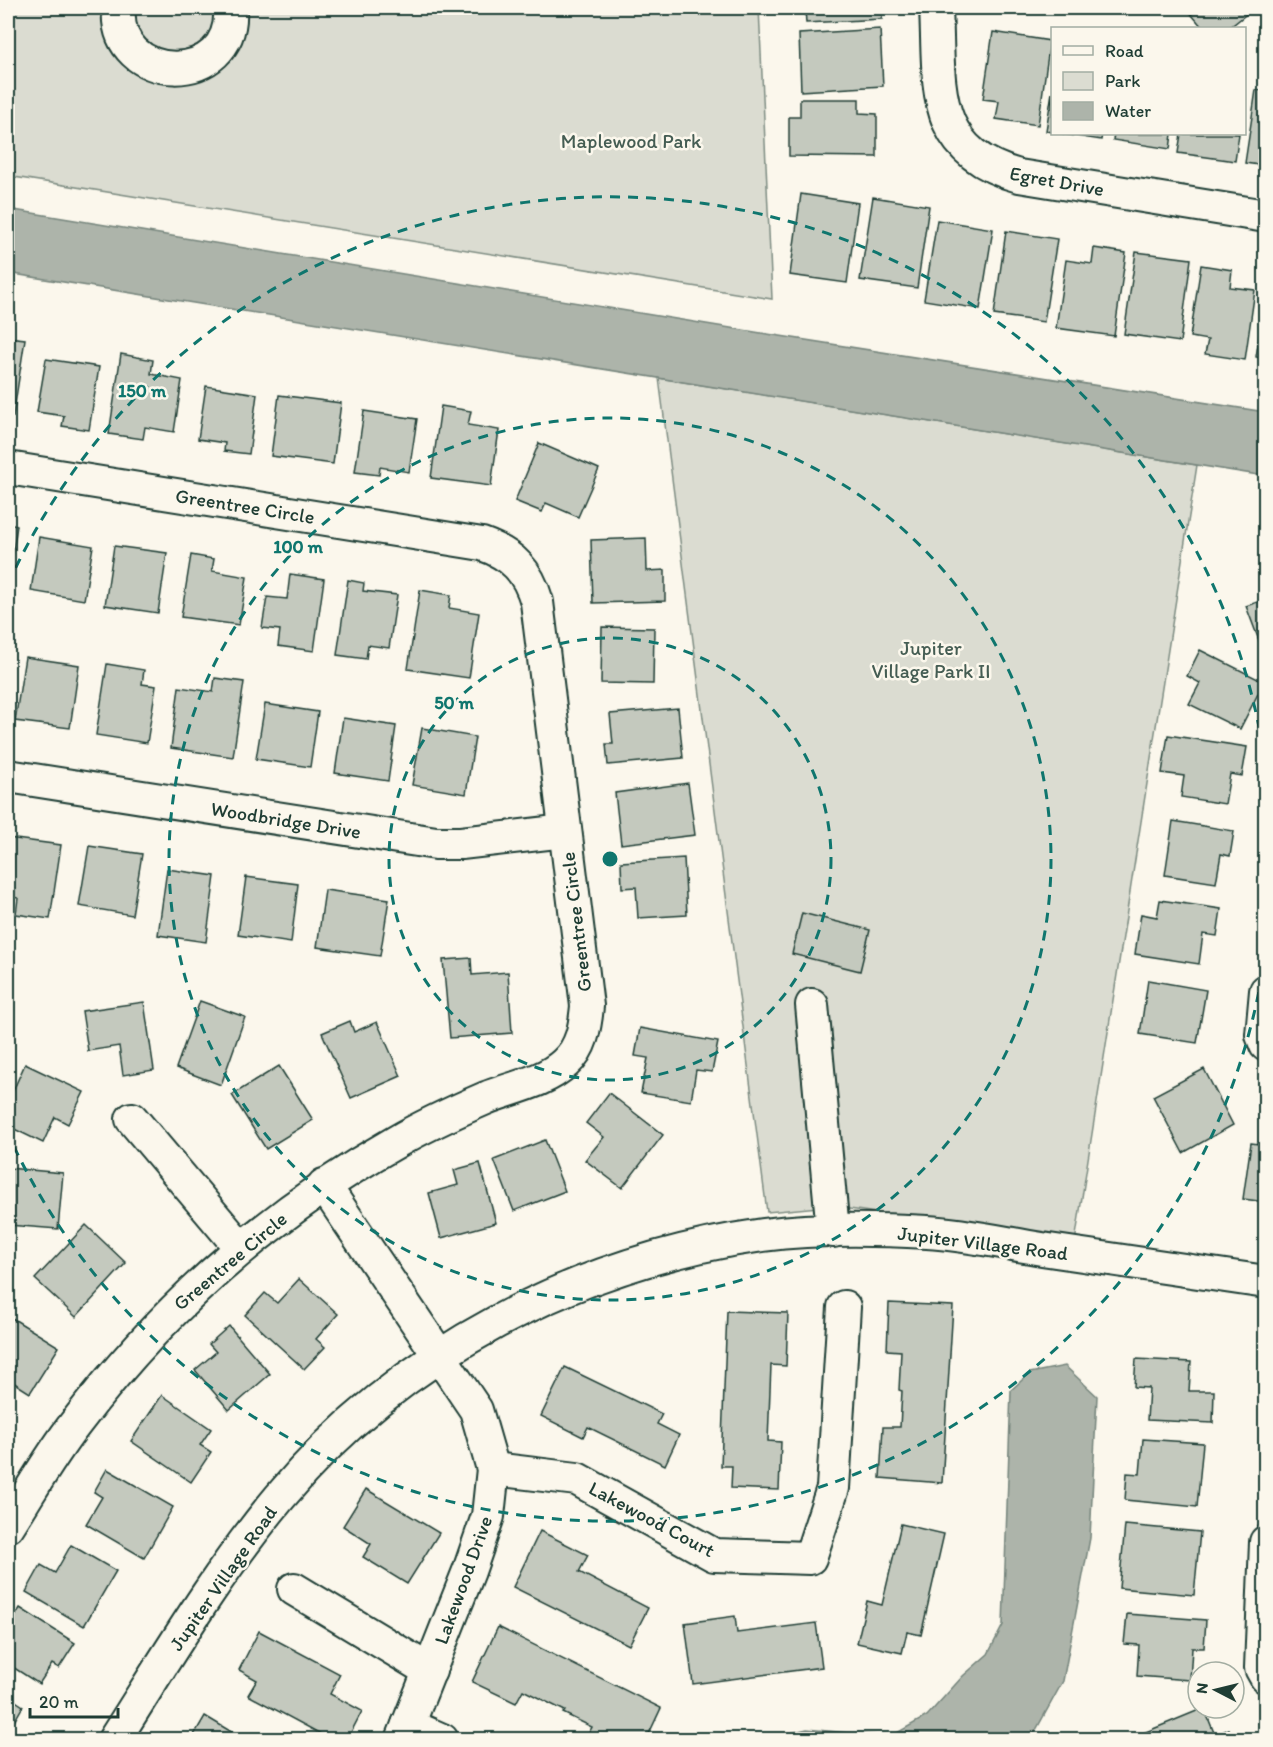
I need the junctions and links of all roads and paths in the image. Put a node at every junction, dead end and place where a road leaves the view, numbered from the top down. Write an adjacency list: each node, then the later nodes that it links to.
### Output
1 (119, 8): 2 (street)
2 (230, 8)
3 (936, 8): 4 (street, Egret Drive)
4 (1266, 216)
5 (8, 468): 7 (street, Greentree Circle)
6 (8, 776): 7 (street, Woodbridge Drive)
7 (565, 831): 12 (street, Greentree Circle)
8 (1266, 992): 10 (street)
9 (812, 1005): 13 (street)
10 (1266, 1045)
11 (132, 1119): 14 (street)
12 (324, 1185): 14 (street, Greentree Circle); 17 (street, Lakewood Drive)
13 (833, 1231): 15 (street, Jupiter Village Road); 17 (street, Jupiter Village Road)
14 (240, 1248): 19 (street, Greentree Circle)
15 (1266, 1282)
16 (844, 1307): 18 (street, Lakewood Court)
17 (438, 1356): 18 (street, Lakewood Drive); 25 (street, Jupiter Village Road)
18 (493, 1469): 22 (street, Lakewood Drive)
19 (8, 1526)
20 (1266, 1542): 23 (street)
21 (294, 1589): 22 (street)
22 (430, 1671): 24 (street, Lakewood Drive)
23 (1266, 1677)
24 (405, 1732): 26 (street)
25 (114, 1740)
26 (442, 1740)

